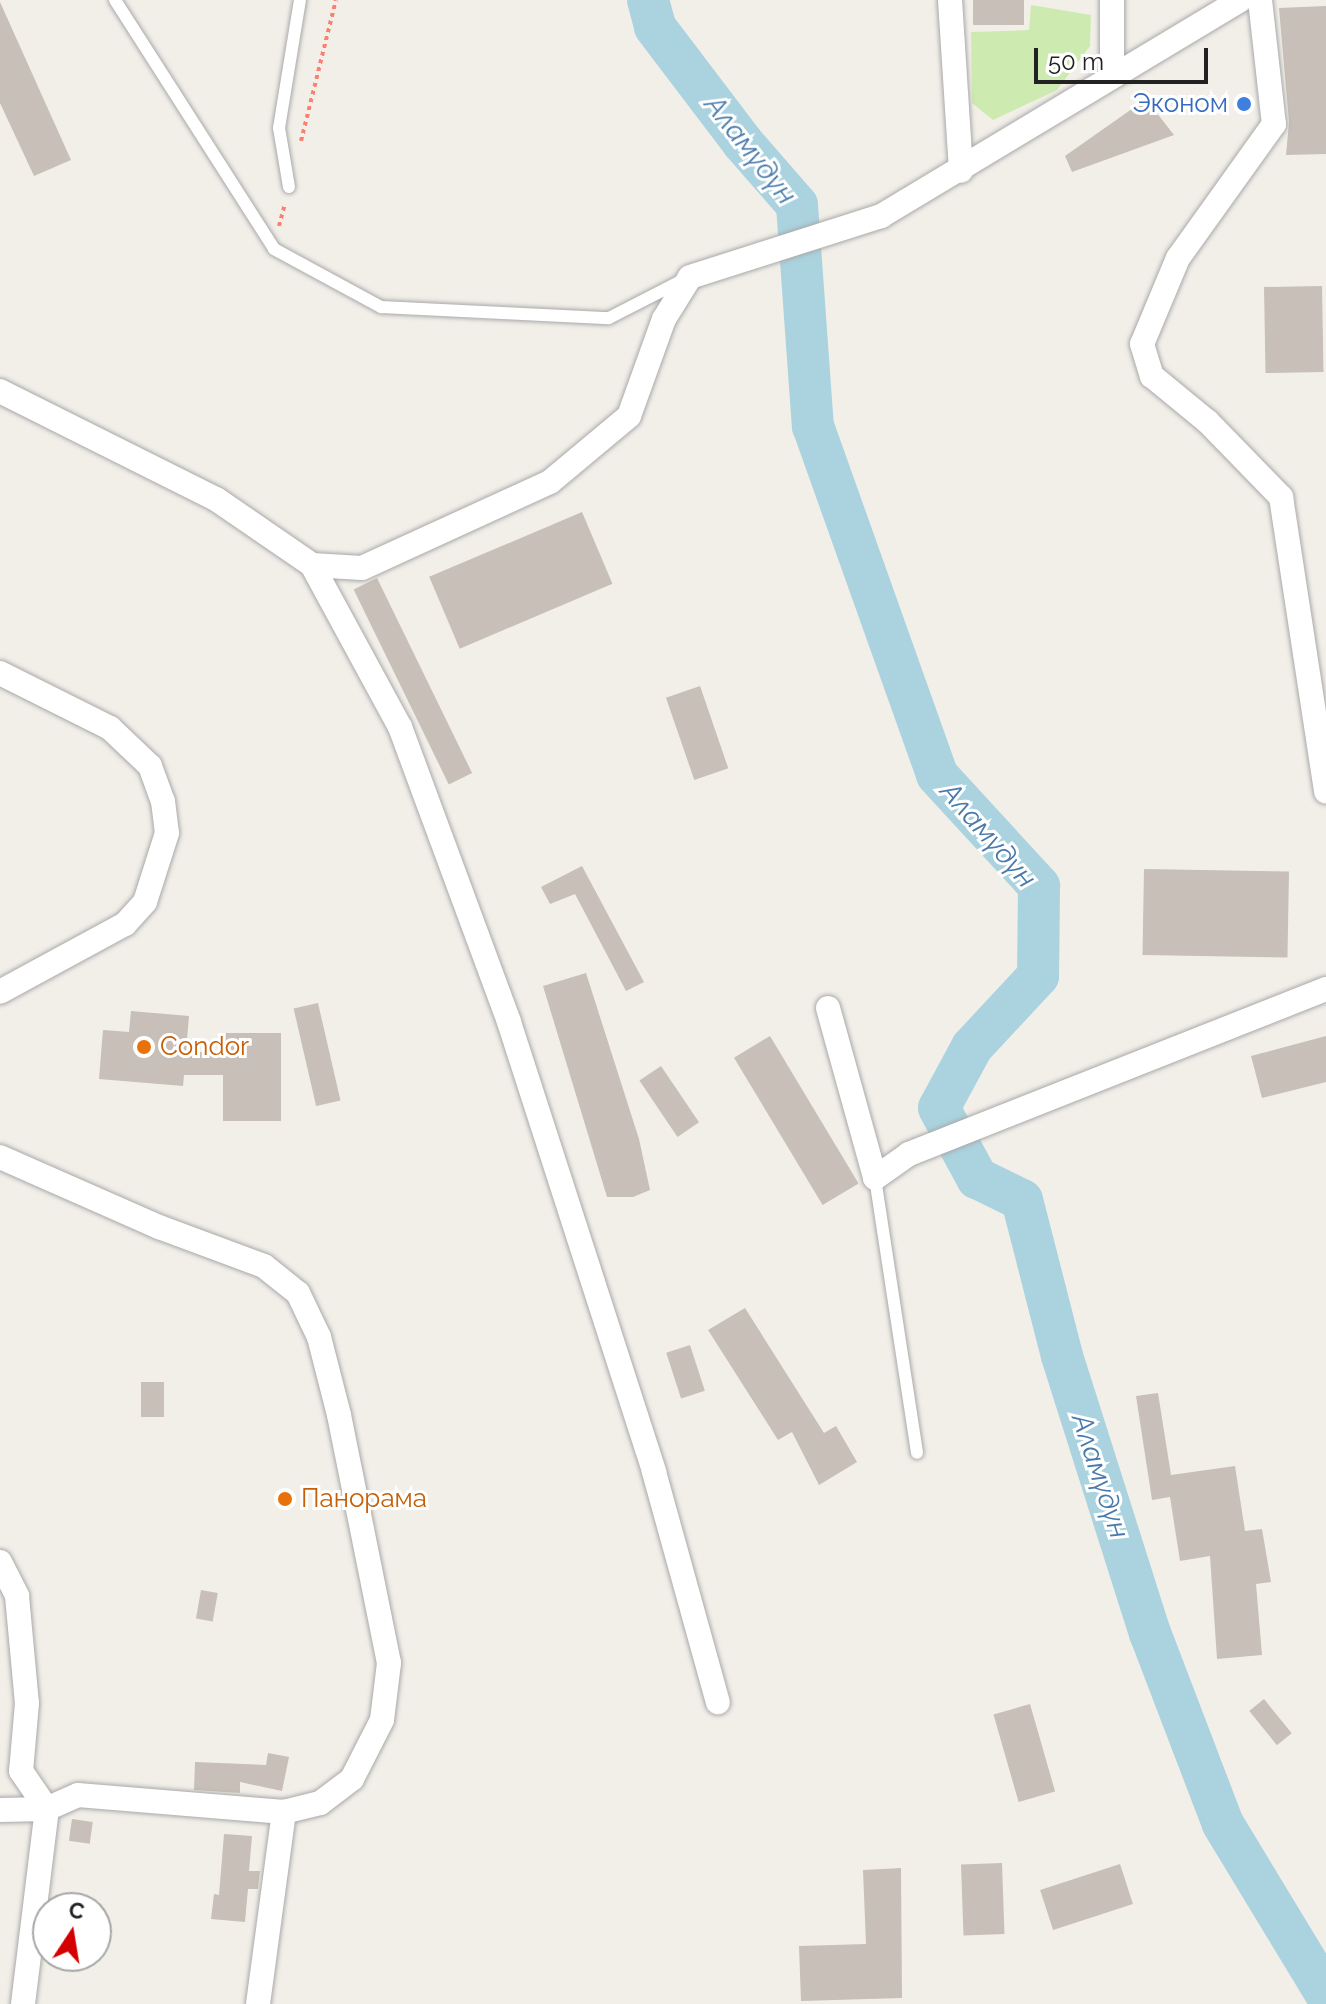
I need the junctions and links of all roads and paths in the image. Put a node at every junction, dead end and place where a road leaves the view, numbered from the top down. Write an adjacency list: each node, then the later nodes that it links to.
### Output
1 (115, 0): 12 (lane)
2 (300, 0): 11 (lane)
3 (336, 0): 9 (path)
4 (950, 0): 10 (street)
5 (1112, 0): 8 (street)
6 (1240, 0): 8 (street)
7 (1260, 0): 17 (street)
8 (1112, 73): 10 (street)
9 (300, 144)
10 (961, 171): 13 (street)
11 (289, 187): 12 (path)
12 (274, 249): 13 (lane)
13 (690, 277): 15 (street)
14 (0, 391): 15 (street)
15 (312, 565): 25 (street)
16 (0, 673): 19 (street)
17 (1326, 792)
18 (1326, 989): 22 (street)
19 (0, 992)
20 (828, 1008): 22 (street)
21 (0, 1157): 28 (street)
22 (875, 1178): 23 (lane)
23 (917, 1453)
24 (0, 1562): 26 (street)
25 (718, 1702)
26 (47, 1809): 27 (street); 28 (street); 29 (street)
27 (0, 1810)
28 (284, 1812): 30 (street)
29 (23, 2004)
30 (258, 2004)

